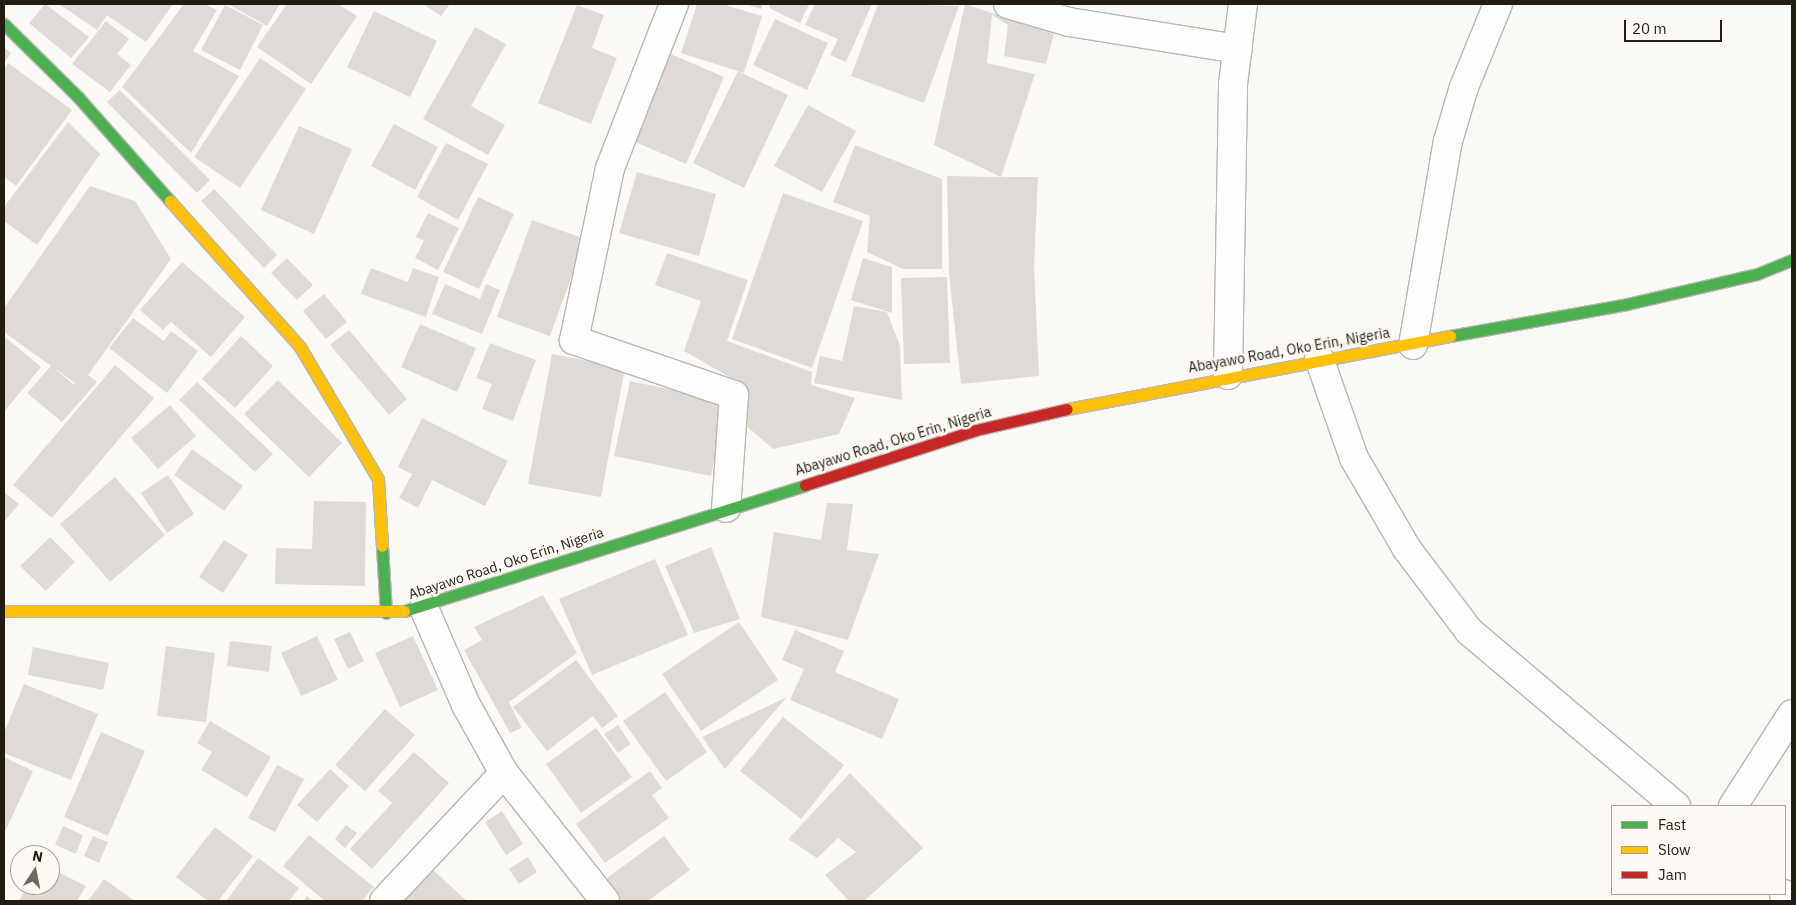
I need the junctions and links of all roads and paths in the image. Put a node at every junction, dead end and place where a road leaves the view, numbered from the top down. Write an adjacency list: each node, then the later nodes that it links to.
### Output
1 (674, 4): 11 (street)
2 (1008, 4): 6 (street)
3 (1243, 4): 6 (street)
4 (1498, 4): 8 (street)
5 (4, 24): 14 (street)
6 (1238, 49): 10 (street)
7 (1792, 260): 8 (street, Abayawo Road, Oko Erin, Nigeria)
8 (1413, 345): 9 (street, Abayawo Road, Oko Erin, Nigeria)
9 (1319, 358): 10 (street, Abayawo Road, Oko Erin, Nigeria); 17 (street)
10 (1228, 375): 11 (street, Abayawo Road, Oko Erin, Nigeria)
11 (726, 508): 12 (street, Abayawo Road, Oko Erin, Nigeria)
12 (424, 608): 14 (street, Abayawo Road, Oko Erin, Nigeria); 16 (street)
13 (4, 611): 14 (street, Abayawo Road, Oko Erin, Nigeria)
14 (386, 613)
15 (1792, 714): 18 (street)
16 (504, 773): 19 (street); 20 (street)
17 (1675, 805)
18 (1734, 805)
19 (384, 901)
20 (604, 901)

